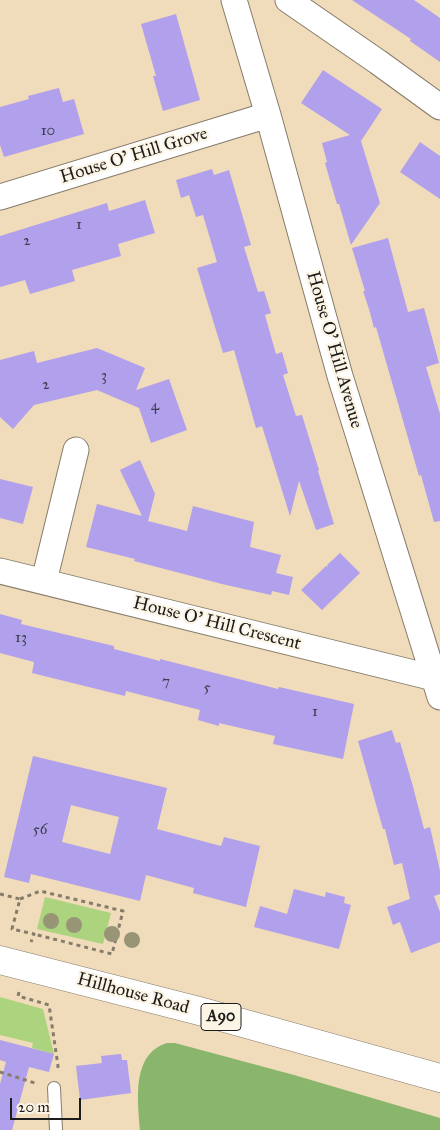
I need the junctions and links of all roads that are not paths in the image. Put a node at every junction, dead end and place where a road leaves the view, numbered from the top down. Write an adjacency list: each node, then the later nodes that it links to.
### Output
1 (234, 0): 4 (street, House O' Hill Avenue)
2 (288, 0): 3 (street)
3 (440, 107)
4 (268, 115): 5 (street, House O' Hill Grove); 9 (street, House O' Hill Avenue)
5 (0, 197)
6 (76, 450): 8 (street)
7 (0, 571): 8 (street, House O' Hill Crescent)
8 (44, 581): 9 (street, House O' Hill Crescent)
9 (437, 688)
10 (0, 960): 11 (main road, Hillhouse Road / A90)
11 (440, 1078)
12 (54, 1088): 13 (lane)
13 (56, 1130)

